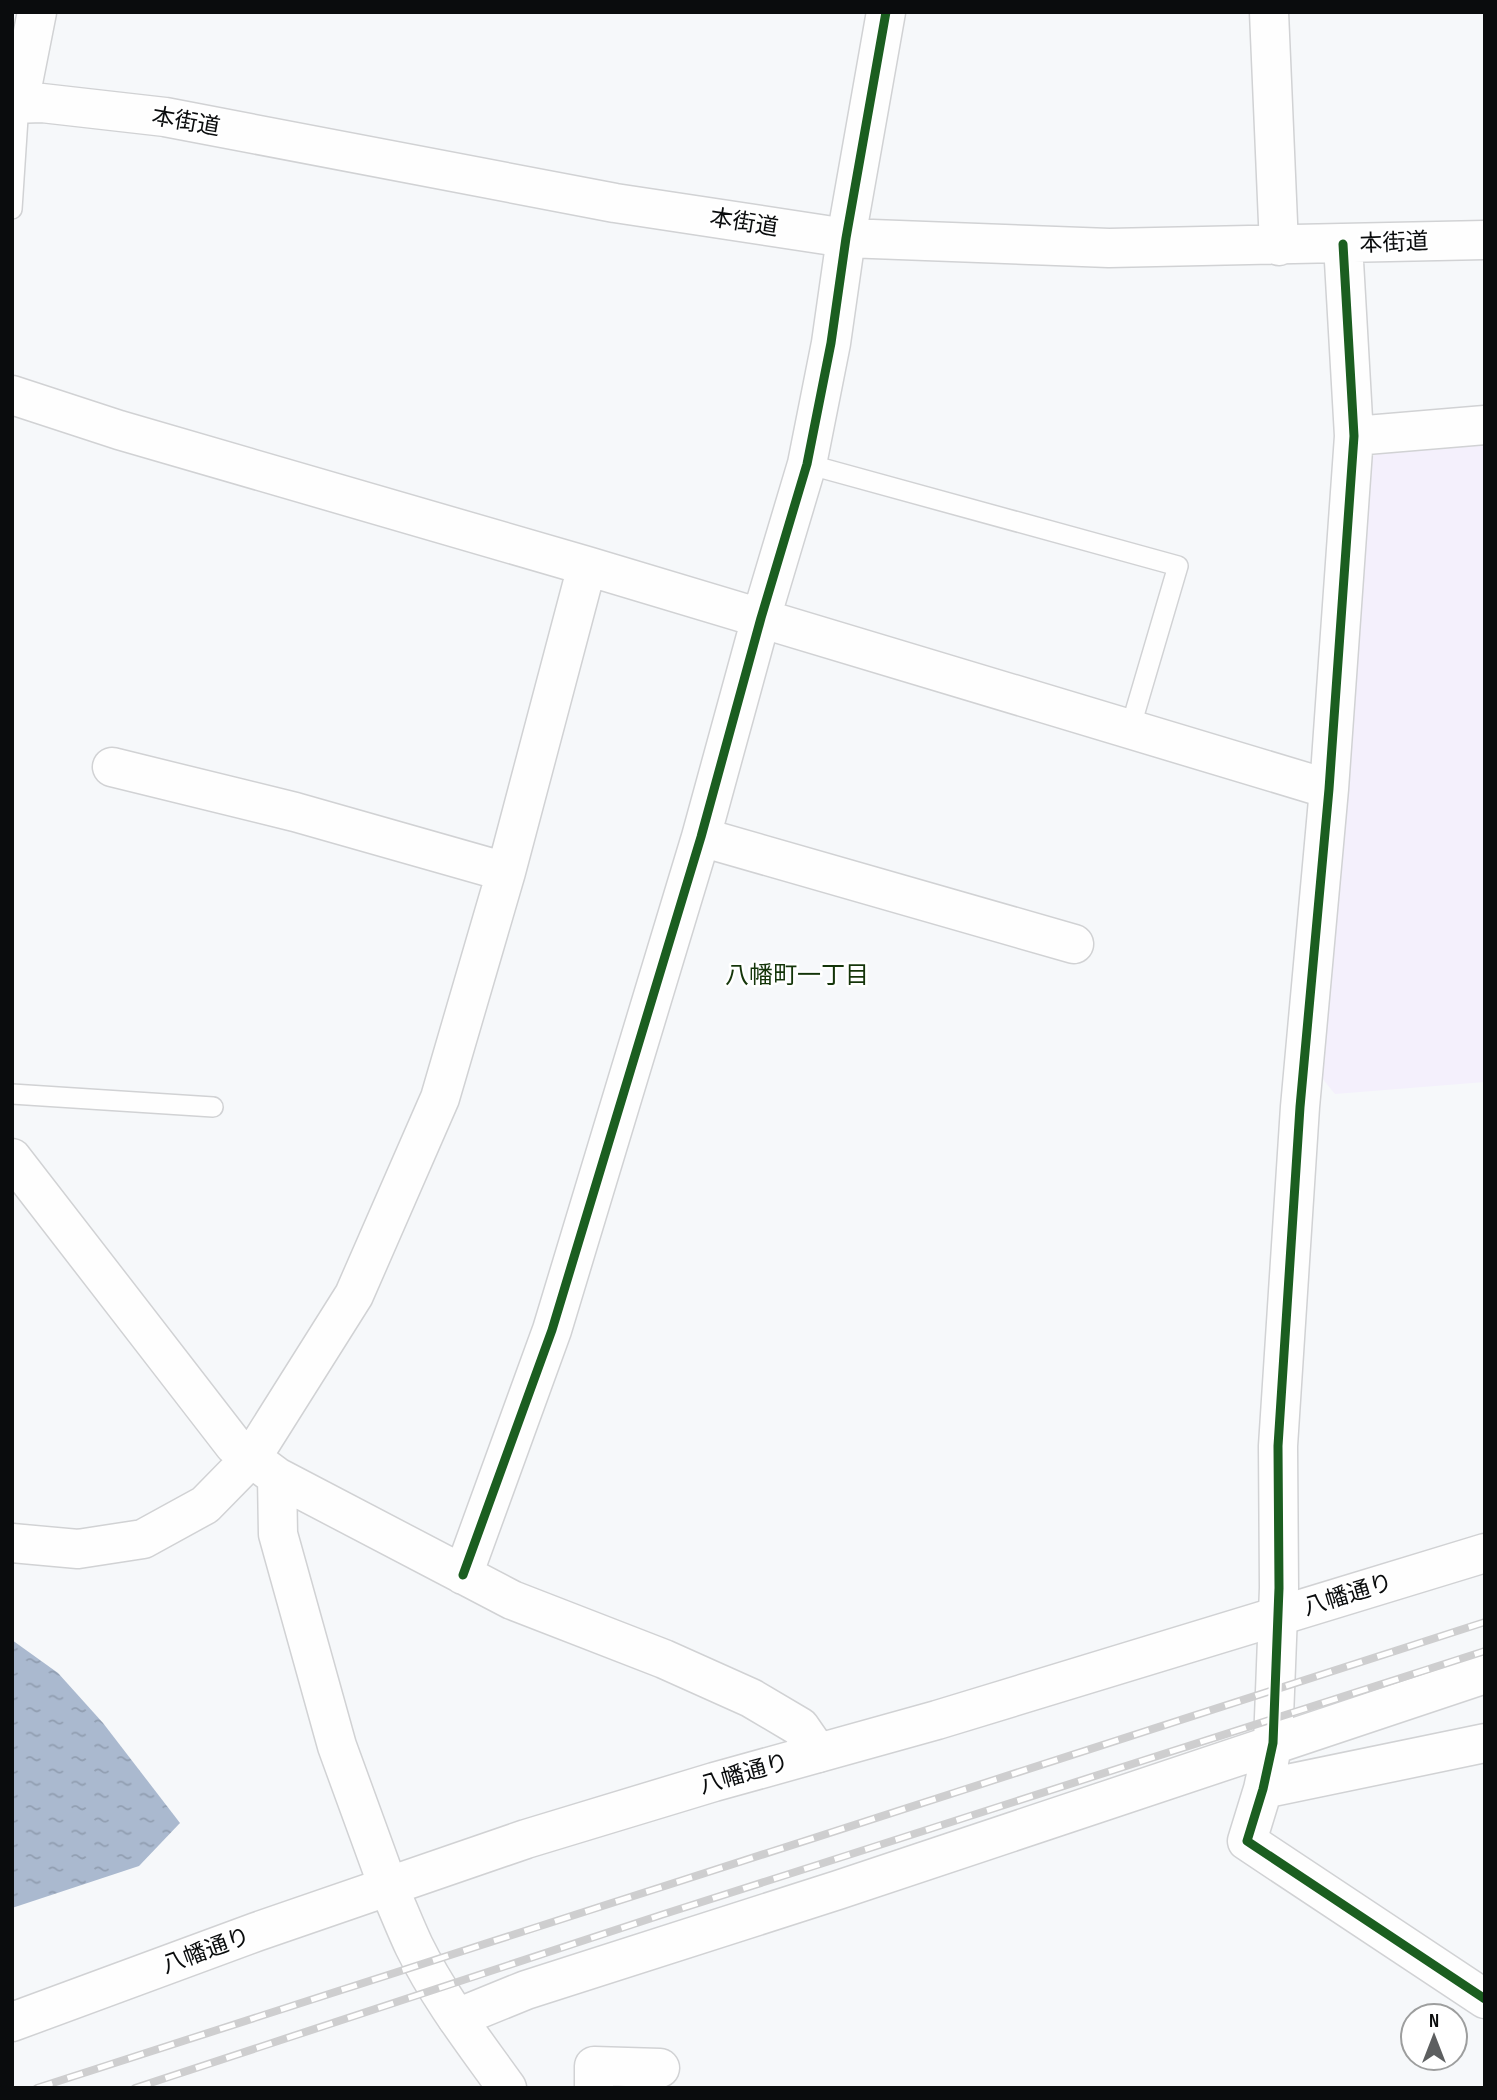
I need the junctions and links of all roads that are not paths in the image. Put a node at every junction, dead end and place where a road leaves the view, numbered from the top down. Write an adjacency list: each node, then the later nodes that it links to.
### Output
1 (37, 12): 4 (street)
2 (886, 12): 6 (street)
3 (1269, 12): 9 (street)
4 (16, 104): 5 (lane); 6 (street, 本街道)
5 (12, 209)
6 (846, 238): 9 (street, 本街道); 13 (street)
7 (1485, 240): 8 (street, 本街道)
8 (1343, 244): 9 (street, 本街道); 12 (street)
9 (1279, 246)
10 (12, 395): 14 (street)
11 (1485, 425): 12 (street)
12 (1354, 436): 18 (street)
13 (807, 464): 15 (street); 16 (lane)
14 (587, 566): 15 (street); 20 (street)
15 (761, 618): 16 (street); 19 (street)
16 (1130, 729): 18 (street)
17 (112, 767): 20 (street)
18 (1329, 789): 29 (street)
19 (701, 837): 21 (street); 28 (street)
20 (506, 872): 25 (street)
21 (1074, 944)
22 (12, 1094): 23 (lane)
23 (213, 1107)
24 (12, 1157): 25 (street)
25 (264, 1467): 26 (street); 28 (street); 35 (street)
26 (12, 1543)
27 (1485, 1553): 29 (street, 八幡通り)
28 (463, 1575): 33 (street)
29 (1278, 1616): 31 (street); 33 (street, 八幡通り)
30 (1485, 1674): 31 (street)
31 (1272, 1743): 34 (street); 37 (street)
32 (1485, 1743): 34 (street)
33 (818, 1753): 35 (street, 八幡通り)
34 (1264, 1789): 36 (street)
35 (388, 1886): 37 (street); 38 (street, 八幡通り)
36 (1485, 1999)
37 (457, 2018): 40 (street)
38 (12, 2022)
39 (660, 2068): 41 (street)
40 (507, 2088)
41 (594, 2088)

